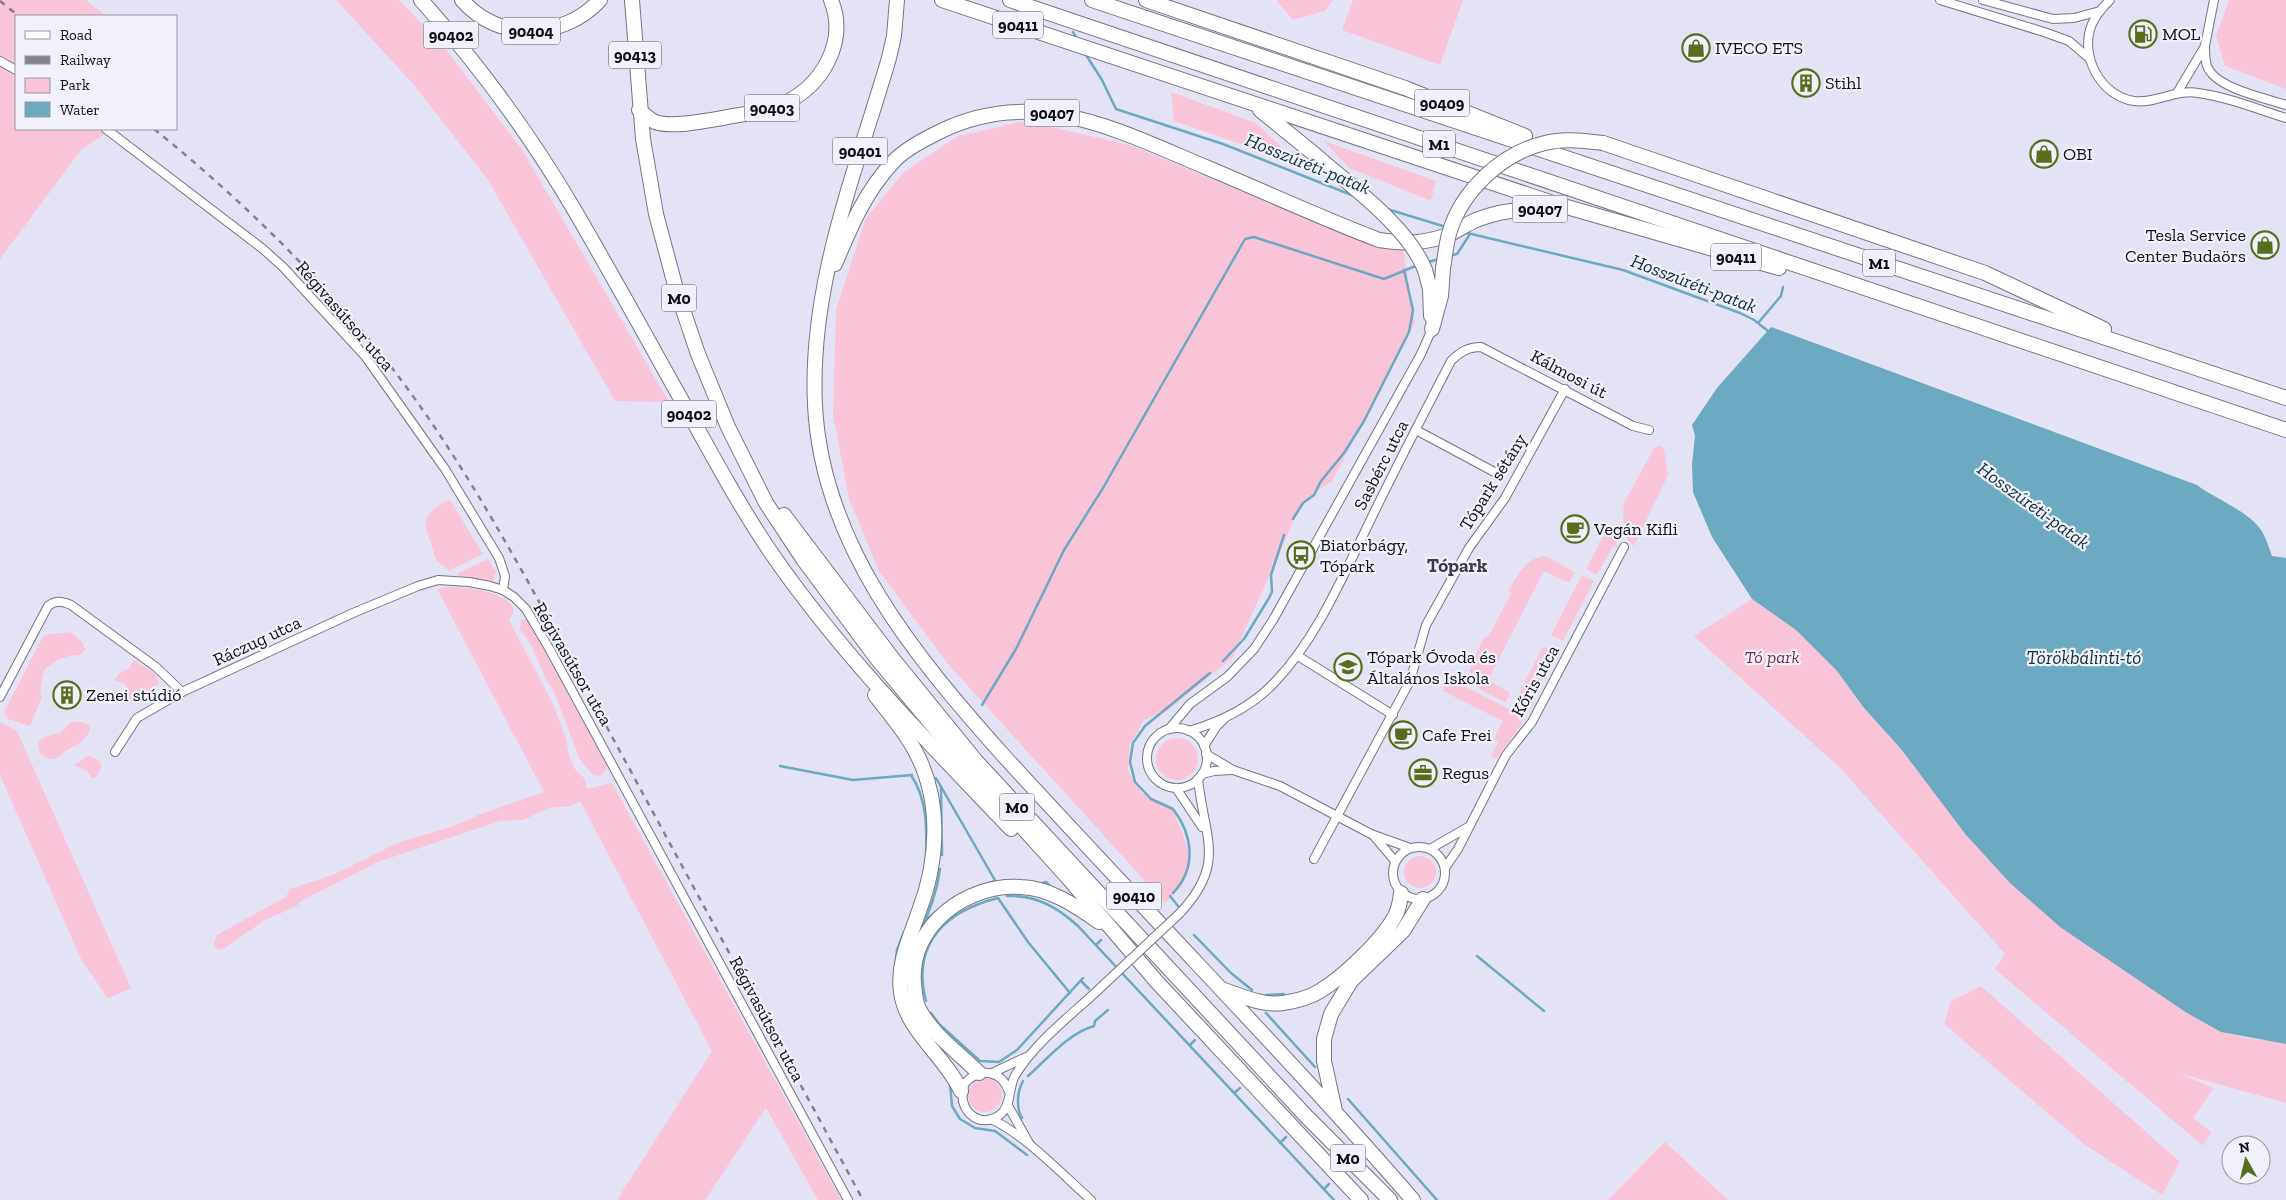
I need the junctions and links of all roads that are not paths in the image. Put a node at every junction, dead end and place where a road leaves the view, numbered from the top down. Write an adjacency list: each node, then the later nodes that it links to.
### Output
1 (421, 0): 44 (highway, 90402)
2 (462, 0): 3 (highway, 90404)
3 (600, 0)
4 (632, 0): 23 (highway, 90413)
5 (831, 0): 23 (highway, 90403)
6 (942, 0): 21 (highway, 90411)
7 (1010, 0): 28 (highway, M1)
8 (1092, 0): 26 (highway, M1)
9 (1146, 0): 26 (highway, 90409)
10 (1940, 0): 17 (street)
11 (1983, 0): 15 (street)
12 (2110, 0): 15 (street)
13 (2214, 0): 16 (street)
14 (897, 4): 29 (highway, 90401)
15 (2100, 11): 17 (street)
16 (2205, 46): 20 (street); 22 (street)
17 (2089, 58): 20 (street)
18 (0, 61): 19 (street)
19 (15, 69)
20 (2177, 93): 24 (street)
21 (1249, 102): 27 (highway, 90411); 30 (highway, bridge)
22 (2286, 105)
23 (639, 110): 38 (highway, M0)
24 (2286, 118)
25 (107, 130): 41 (street, Régivasútsor utca)
26 (1592, 166): 32 (highway, M1)
27 (1605, 219): 28 (highway, 90411); 29 (highway, 90407)
28 (1868, 290): 37 (highway, M1)
29 (822, 294): 42 (highway, 90401)
30 (1432, 329): 32 (highway, bridge); 49 (street)
31 (1474, 347): 33 (street, Kálmosi út); 35 (street, Sasbérc utca)
32 (2166, 357): 34 (highway, M1)
33 (1565, 389): 36 (street, Kálmosi út); 47 (street, Tópark sétány)
34 (2286, 398)
35 (1416, 430): 39 (street); 43 (street, Sasbérc utca)
36 (1650, 430)
37 (2286, 430)
38 (753, 474): 67 (highway, M0); 81 (highway, M0)
39 (1500, 475)
40 (1624, 547): 57 (street, Kőris utca)
41 (503, 590): 45 (street, Ráczug utca); 78 (street, Régivasútsor utca)
42 (899, 628): 69 (highway, 90410)
43 (1298, 656): 47 (street); 48 (street, Sasbérc utca)
44 (861, 668): 67 (highway, 90402); 72 (highway)
45 (182, 692): 46 (street); 52 (street, Ráczug utca)
46 (0, 697)
47 (1393, 715): 56 (street, Tópark sétány)
48 (1228, 716): 50 (street, Sasbérc utca); 51 (street, Sasbérc utca)
49 (1170, 729): 50 (street); 55 (street)
50 (1189, 731): 51 (street)
51 (1205, 750): 53 (street); 54 (street)
52 (115, 752)
53 (1233, 770): 54 (street); 56 (street)
54 (1200, 777): 55 (street); 58 (street)
55 (1176, 788): 58 (street)
56 (1336, 816): 59 (street); 62 (street, Tópark sétány)
57 (1468, 827): 61 (street); 64 (street, Kőris utca)
58 (1205, 831): 70 (street, bridge)
59 (1371, 834): 60 (street); 63 (street)
60 (1410, 848): 61 (street); 63 (street)
61 (1430, 849): 64 (street)
62 (1314, 859)
63 (1395, 861): 65 (street)
64 (1445, 868): 66 (street)
65 (1401, 893): 66 (street); 69 (highway)
66 (1422, 899): 75 (highway)
67 (1101, 916): 68 (highway, M0)
68 (1118, 936): 71 (highway); 80 (highway, M0)
69 (1220, 989): 75 (highway, 90410)
70 (1028, 1056): 71 (street); 73 (street)
71 (985, 1073): 72 (street); 73 (street)
72 (961, 1091): 76 (street)
73 (1008, 1092): 74 (street)
74 (1007, 1104): 76 (street); 77 (street)
75 (1335, 1111): 82 (highway, 90410)
76 (991, 1119): 77 (street)
77 (1030, 1145): 79 (street)
78 (848, 1200)
79 (1091, 1200)
80 (1361, 1200)
81 (1390, 1200)
82 (1413, 1200)

